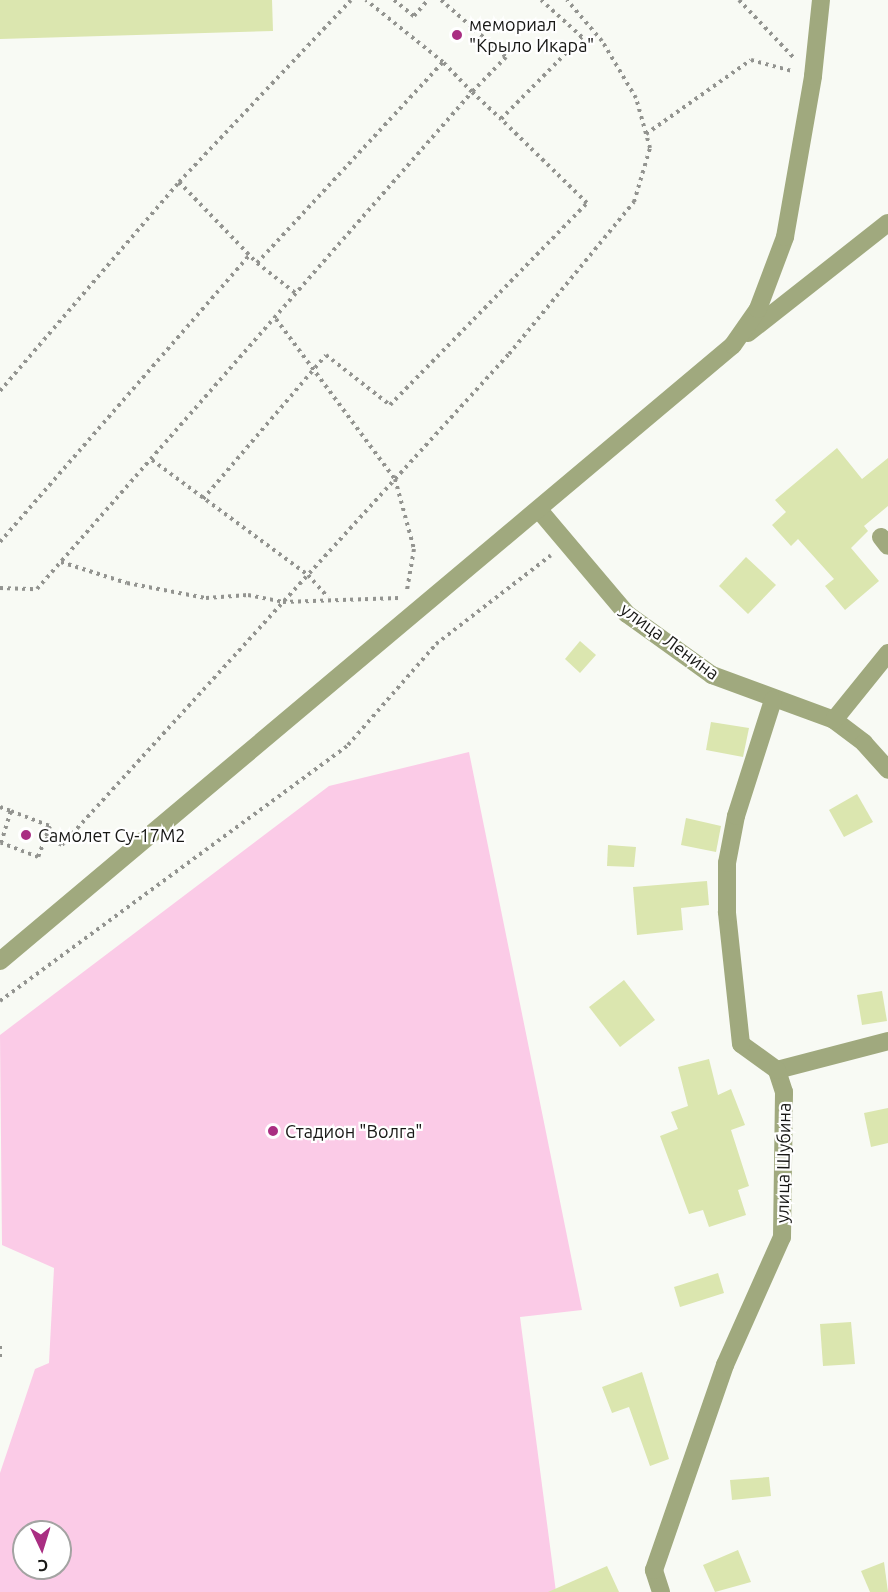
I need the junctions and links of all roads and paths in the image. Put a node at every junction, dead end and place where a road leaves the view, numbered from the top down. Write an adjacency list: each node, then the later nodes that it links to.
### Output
1 (351, 0): 15 (path)
2 (366, 0): 10 (path)
3 (394, 0): 4 (path)
4 (428, 0)
5 (441, 0): 12 (path)
6 (540, 0): 13 (path)
7 (567, 0): 14 (path)
8 (739, 0): 11 (path)
9 (821, 0): 11 (street)
10 (442, 62): 12 (path); 18 (path)
11 (813, 76): 14 (path); 21 (street)
12 (472, 92): 13 (path); 19 (path)
13 (501, 120): 22 (path)
14 (646, 134): 25 (path)
15 (179, 182): 17 (path); 23 (path)
16 (888, 223): 21 (street)
17 (249, 256): 18 (path); 28 (path)
18 (257, 262): 19 (path)
19 (298, 295): 20 (path)
20 (276, 319): 22 (path); 24 (path)
21 (733, 345): 27 (street)
22 (314, 370): 25 (path); 26 (path)
23 (0, 391)
24 (152, 460): 26 (path); 30 (path)
25 (395, 478): 31 (path); 33 (path)
26 (203, 499): 31 (path)
27 (539, 510): 29 (street, улица Ленина); 42 (street)
28 (0, 542)
29 (565, 544): 36 (street, улица Ленина); 43 (path)
30 (61, 562): 32 (path); 34 (path)
31 (308, 575): 33 (path); 34 (path)
32 (0, 588)
33 (329, 597): 34 (path)
34 (283, 602): 41 (path)
35 (888, 653): 37 (street)
36 (773, 700): 37 (street, улица Ленина); 45 (street)
37 (834, 720): 38 (street, улица Ленина)
38 (888, 770)
39 (0, 807): 40 (path)
40 (11, 811): 41 (path); 41 (path)
41 (45, 838)
42 (0, 961)
43 (0, 1001)
44 (888, 1041): 45 (street)
45 (777, 1070): 48 (street, улица Шубина)
46 (0, 1346): 47 (path)
47 (0, 1360)
48 (661, 1592)

